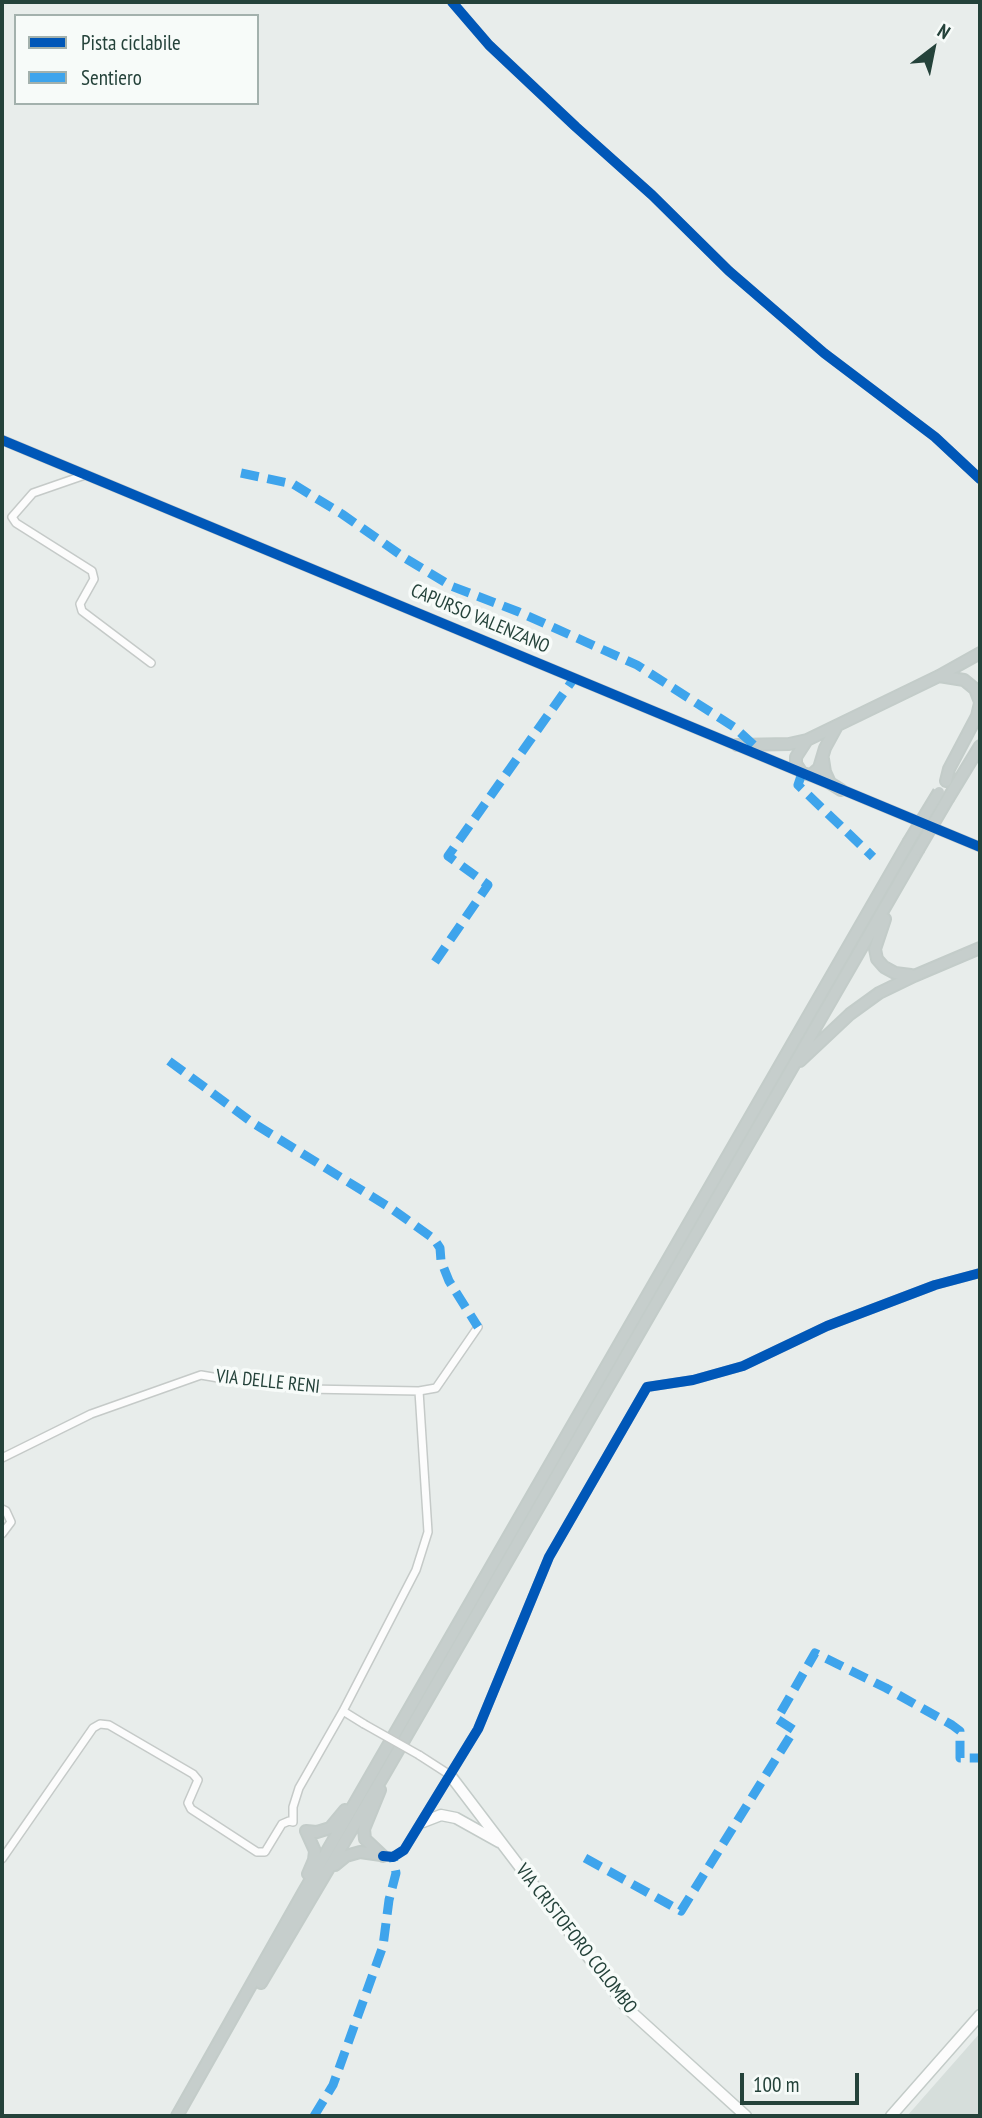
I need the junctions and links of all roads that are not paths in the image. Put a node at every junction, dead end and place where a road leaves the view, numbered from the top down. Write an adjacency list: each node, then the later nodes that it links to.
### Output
1 (452, 2): 4 (street)
2 (2, 440): 3 (street, CAPURSO VALENZANO)
3 (85, 475): 6 (street); 12 (street, CAPURSO VALENZANO)
4 (980, 479)
5 (980, 653): 7 (highway)
6 (151, 663)
7 (939, 676): 8 (highway); 10 (highway)
8 (980, 702): 16 (highway)
9 (980, 719): 16 (highway)
10 (839, 723): 11 (highway); 14 (highway)
11 (807, 740): 12 (highway); 15 (highway)
12 (737, 745): 15 (street, CAPURSO VALENZANO)
13 (980, 746): 18 (highway)
14 (823, 759): 15 (highway); 17 (highway)
15 (802, 773): 17 (street, CAPURSO VALENZANO)
16 (946, 781): 18 (highway)
17 (841, 790): 19 (street, CAPURSO VALENZANO)
18 (944, 795): 20 (highway, bridge); 33 (highway, bridge)
19 (980, 847)
20 (905, 874): 22 (highway); 23 (highway)
21 (980, 950): 22 (highway)
22 (914, 976): 23 (highway)
23 (791, 1070): 32 (highway)
24 (980, 1273): 31 (street)
25 (478, 1327): 26 (street)
26 (419, 1391): 27 (street, VIA DELLE RENI); 30 (street)
27 (2, 1458)
28 (2, 1508): 29 (street)
29 (2, 1534)
30 (343, 1711): 31 (street, bridge); 34 (street)
31 (450, 1774): 35 (street); 37 (main road, VIA CRISTOFORO COLOMBO)
32 (384, 1775): 38 (highway); 40 (highway)
33 (365, 1787): 36 (highway); 41 (highway)
34 (292, 1822): 36 (street); 39 (street)
35 (423, 1822): 37 (main road); 38 (street)
36 (306, 1831): 41 (highway)
37 (502, 1844): 45 (main road, VIA CRISTOFORO COLOMBO)
38 (383, 1856): 40 (highway)
39 (2, 1860)
40 (325, 1875): 44 (highway)
41 (303, 1893): 43 (highway)
42 (980, 2015): 46 (main road)
43 (177, 2116)
44 (185, 2116)
45 (746, 2116)
46 (891, 2116)

